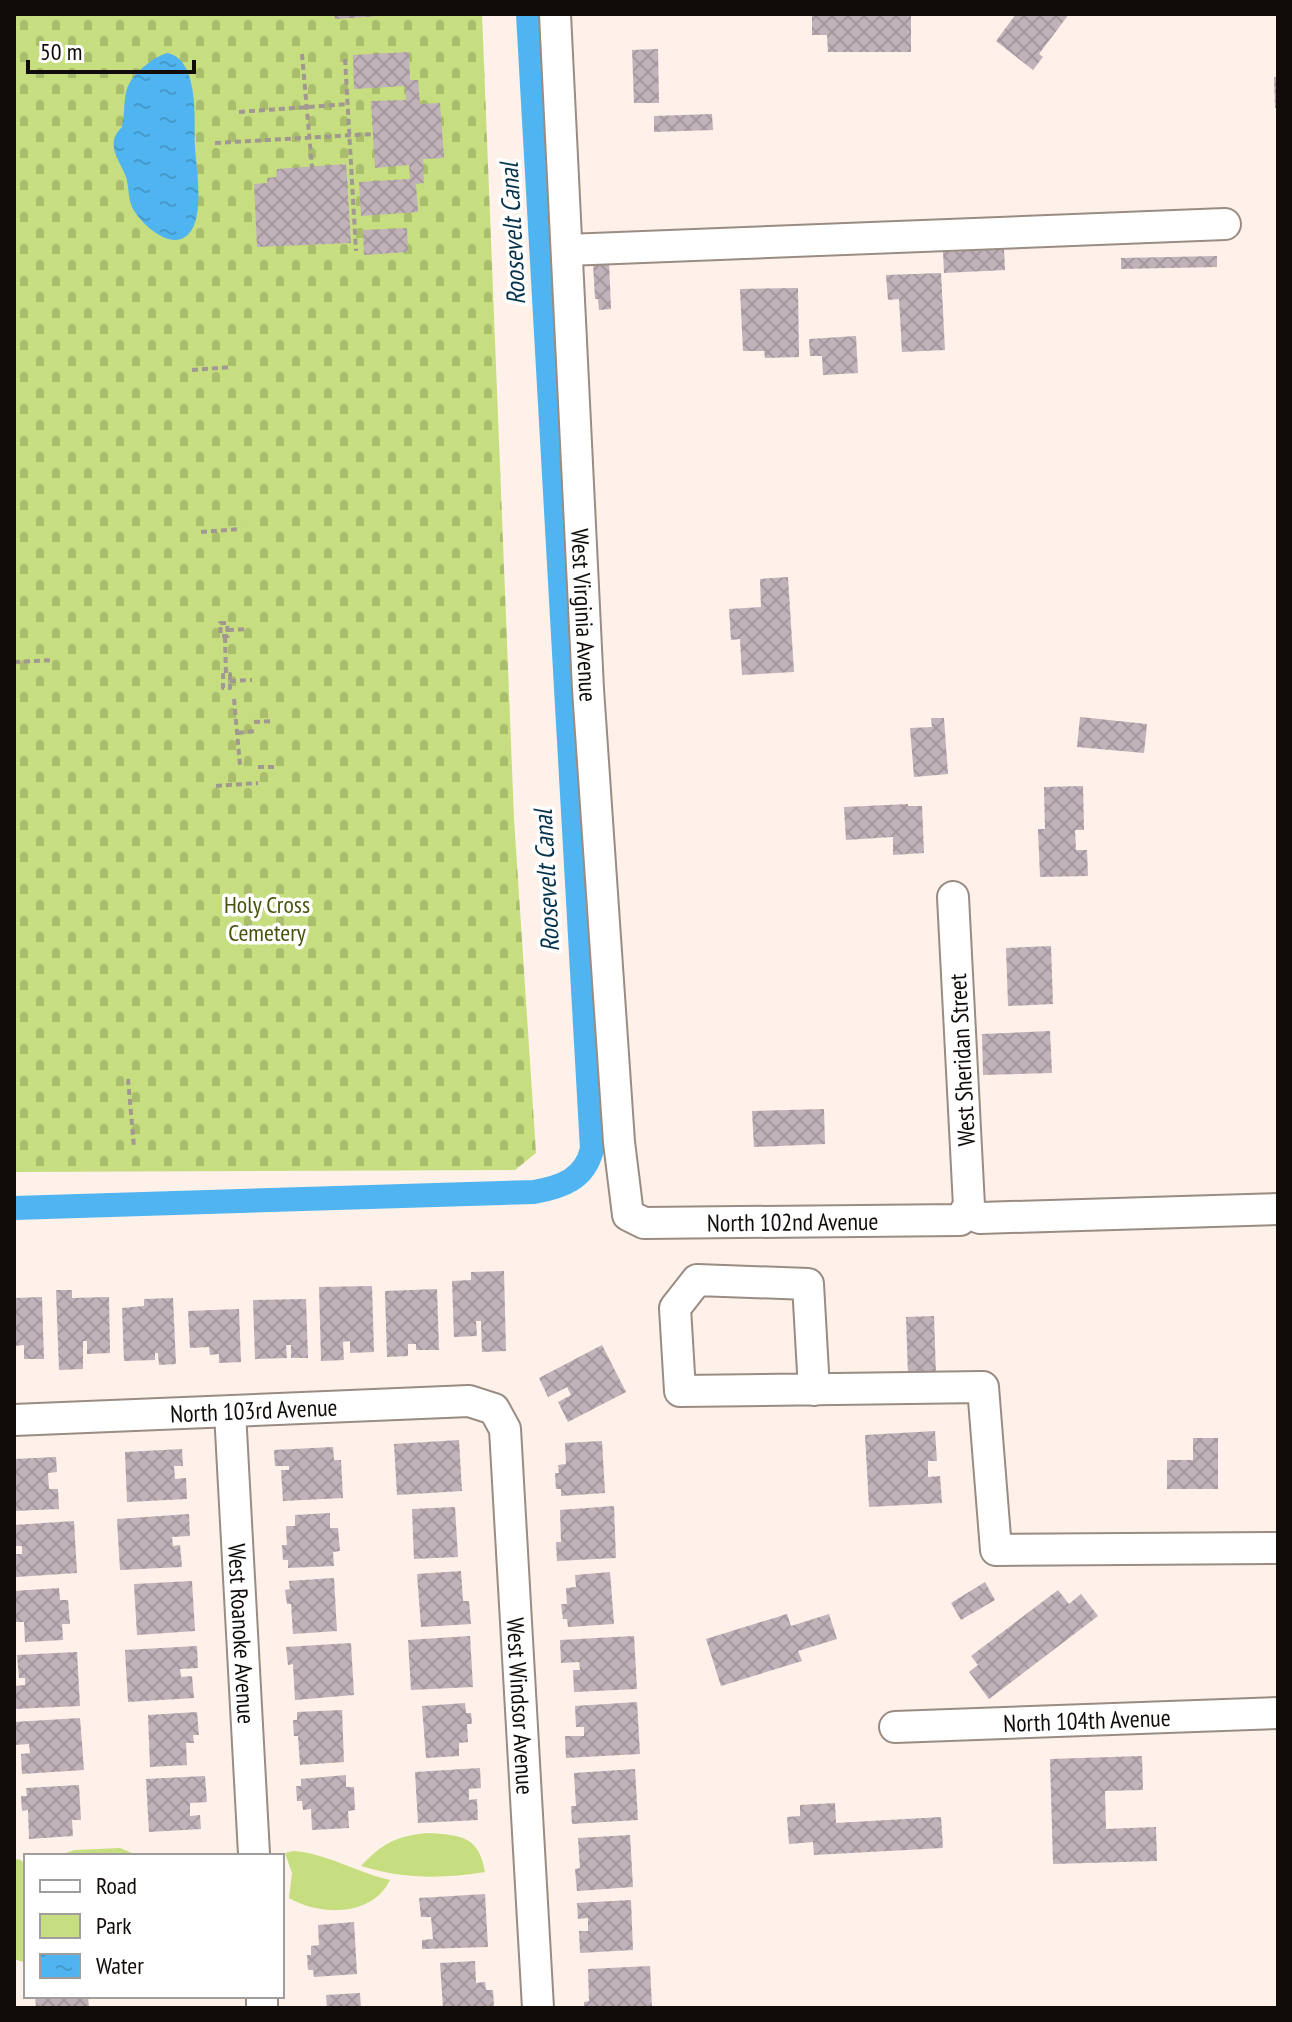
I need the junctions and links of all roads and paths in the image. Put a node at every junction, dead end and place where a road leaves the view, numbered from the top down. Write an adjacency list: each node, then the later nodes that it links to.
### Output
1 (555, 14): 13 (street, West Virginia Avenue)
2 (302, 54): 5 (path)
3 (345, 59): 4 (path)
4 (349, 104): 5 (path); 8 (path)
5 (306, 107): 6 (path); 9 (path)
6 (239, 112)
7 (373, 134): 8 (path)
8 (351, 135): 9 (path); 14 (path)
9 (309, 138): 10 (path); 11 (path)
10 (215, 143)
11 (312, 167)
12 (1225, 224): 13 (street)
13 (567, 250): 41 (street, West Virginia Avenue)
14 (356, 251)
15 (230, 367): 16 (path)
16 (192, 370)
17 (241, 529): 18 (path)
18 (201, 532)
19 (248, 629): 20 (path)
20 (228, 630): 21 (path); 21 (path)
21 (225, 636): 24 (path)
22 (53, 660): 23 (path)
23 (14, 662)
24 (226, 675): 26 (path); 26 (path)
25 (252, 680): 26 (path)
26 (230, 681)
27 (234, 699): 31 (path)
28 (273, 721): 29 (path)
29 (254, 722)
30 (255, 731): 31 (path)
31 (238, 733): 32 (path)
32 (240, 765)
33 (258, 767): 34 (path)
34 (276, 767)
35 (258, 783): 36 (path)
36 (216, 786)
37 (953, 897): 42 (street, West Sheridan Street)
38 (128, 1079): 39 (path)
39 (134, 1147)
40 (1278, 1209): 42 (street, North 102nd Avenue)
41 (628, 1215): 42 (street, North 102nd Avenue)
42 (962, 1216)
43 (814, 1390): 43 (street); 47 (street)
44 (494, 1409): 45 (street, North 103rd Avenue); 51 (street, West Windsor Avenue)
45 (230, 1412): 46 (street, North 103rd Avenue); 50 (street, West Roanoke Avenue)
46 (14, 1420)
47 (1278, 1548)
48 (1278, 1713): 49 (street, North 104th Avenue)
49 (895, 1727)
50 (255, 1854)
51 (538, 2008)

